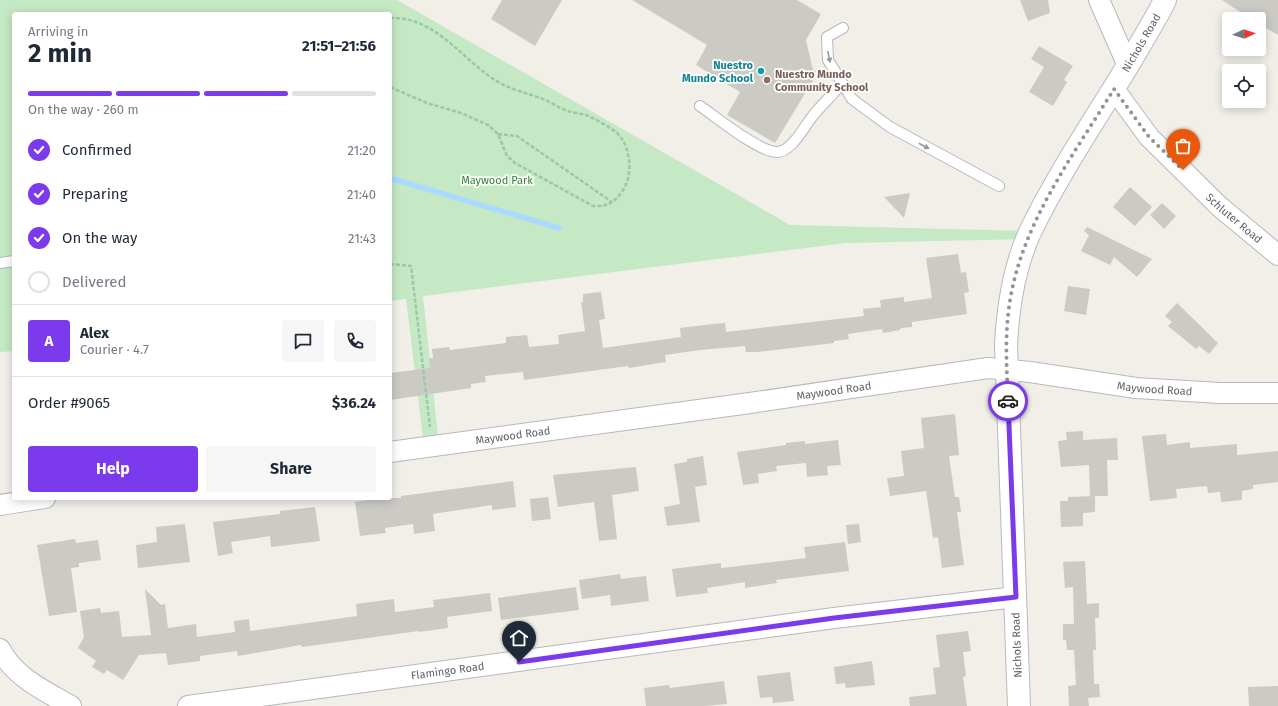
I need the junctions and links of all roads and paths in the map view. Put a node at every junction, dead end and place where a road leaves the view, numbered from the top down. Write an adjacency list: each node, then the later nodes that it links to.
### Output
1 (1099, 0): 5 (street)
2 (1165, 0): 5 (street, Nichols Road)
3 (392, 18): 12 (path)
4 (843, 28): 6 (lane, one-way to 6)
5 (1128, 66): 8 (street, Nichols Road)
6 (842, 83): 9 (lane); 11 (lane, one-way to 11)
7 (392, 88): 10 (path)
8 (1114, 89): 13 (street, Schluter Road); 17 (street, Nichols Road)
9 (700, 106)
10 (498, 134): 12 (path); 12 (path)
11 (999, 186)
12 (612, 202)
13 (1278, 255)
14 (12, 260): 15 (lane)
15 (0, 263)
16 (392, 264): 19 (path)
17 (1007, 369): 18 (street, Maywood Road); 19 (street, Maywood Road); 23 (street, Nichols Road)
18 (1278, 393)
19 (433, 446): 20 (street, Maywood Road)
20 (392, 452)
21 (32, 500): 22 (street)
22 (0, 505)
23 (1016, 597): 26 (street, Flamingo Road); 27 (street, Nichols Road)
24 (0, 649): 25 (street)
25 (71, 706)
26 (188, 706)
27 (1019, 706)

